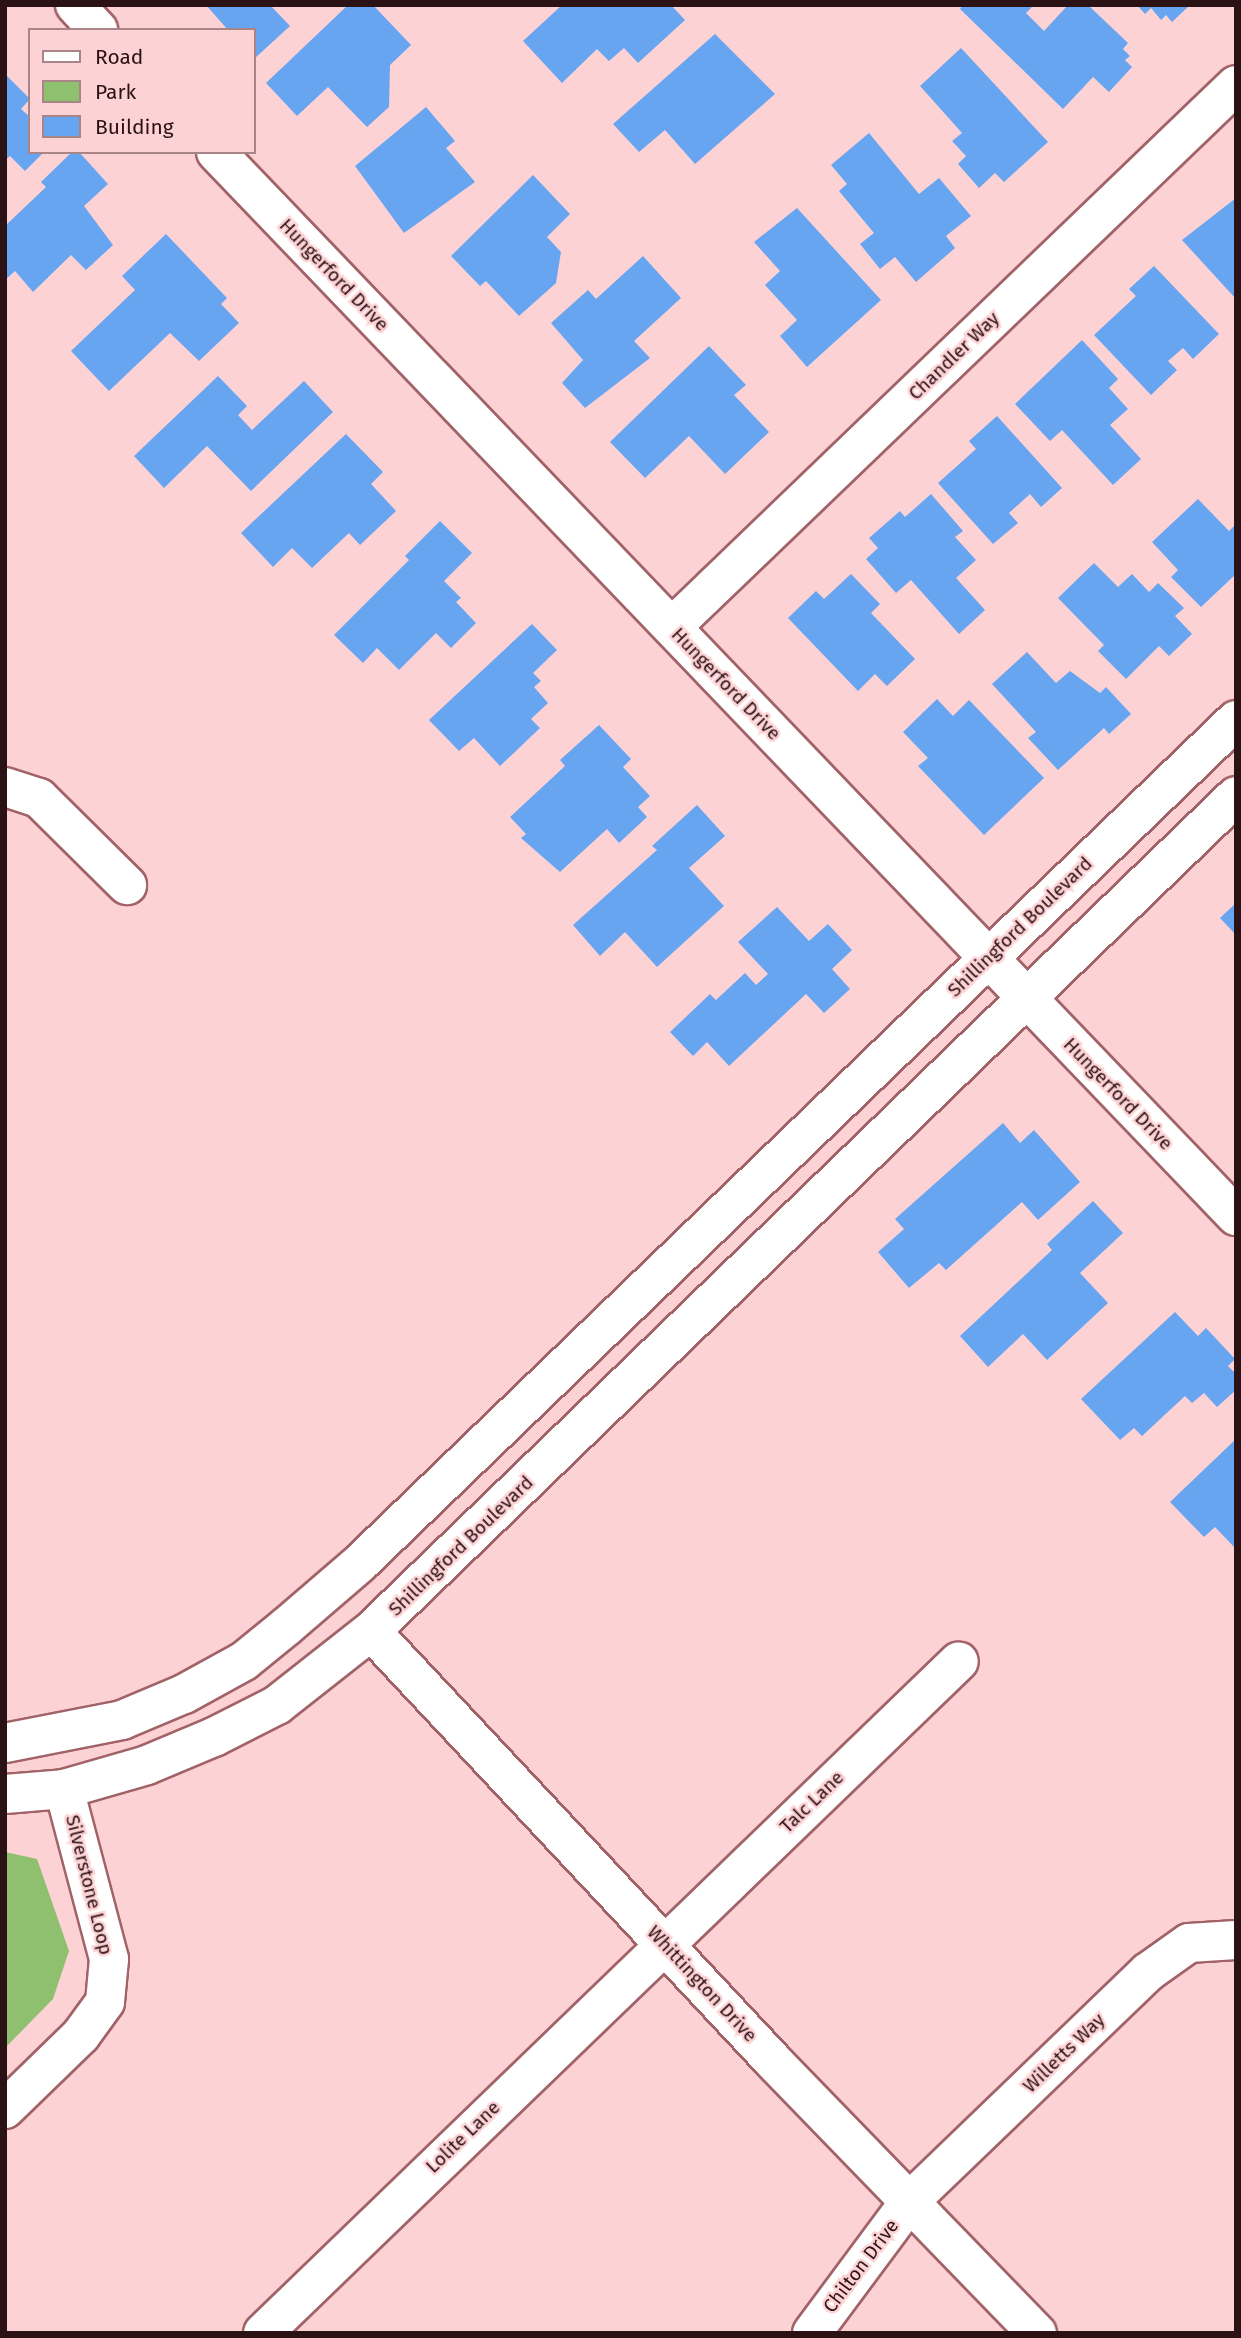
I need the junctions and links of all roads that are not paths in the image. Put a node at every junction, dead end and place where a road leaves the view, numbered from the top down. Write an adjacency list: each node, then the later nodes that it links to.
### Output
1 (75, 5): 2 (street)
2 (96, 28)
3 (1236, 85): 5 (street, Chandler Way)
4 (218, 154): 5 (street, Hungerford Drive)
5 (672, 627): 10 (street, Hungerford Drive)
6 (1236, 720): 10 (street, Shillingford Boulevard)
7 (5, 787): 9 (street)
8 (1236, 796): 11 (street, Shillingford Boulevard)
9 (127, 885)
10 (988, 958): 11 (street, Hungerford Drive); 12 (street, Shillingford Boulevard)
11 (1026, 998): 13 (street, Shillingford Boulevard); 14 (street, Hungerford Drive)
12 (803, 1133): 13 (street); 17 (street, Shillingford Boulevard)
13 (842, 1173): 15 (street, Shillingford Boulevard)
14 (1236, 1216)
15 (371, 1631): 18 (street, Shillingford Boulevard); 21 (street, Whittington Drive)
16 (960, 1661): 21 (street, Talc Lane)
17 (5, 1743)
18 (64, 1789): 19 (street, Shillingford Boulevard); 22 (street, Silverstone Loop)
19 (5, 1794)
20 (1236, 1940): 23 (street, Willetts Way)
21 (664, 1942): 23 (street, Whittington Drive); 24 (street, Lolite Lane)
22 (5, 2109)
23 (911, 2201): 25 (street, Chilton Drive); 26 (street, Whittington Drive)
24 (262, 2333)
25 (812, 2333)
26 (1037, 2333)

